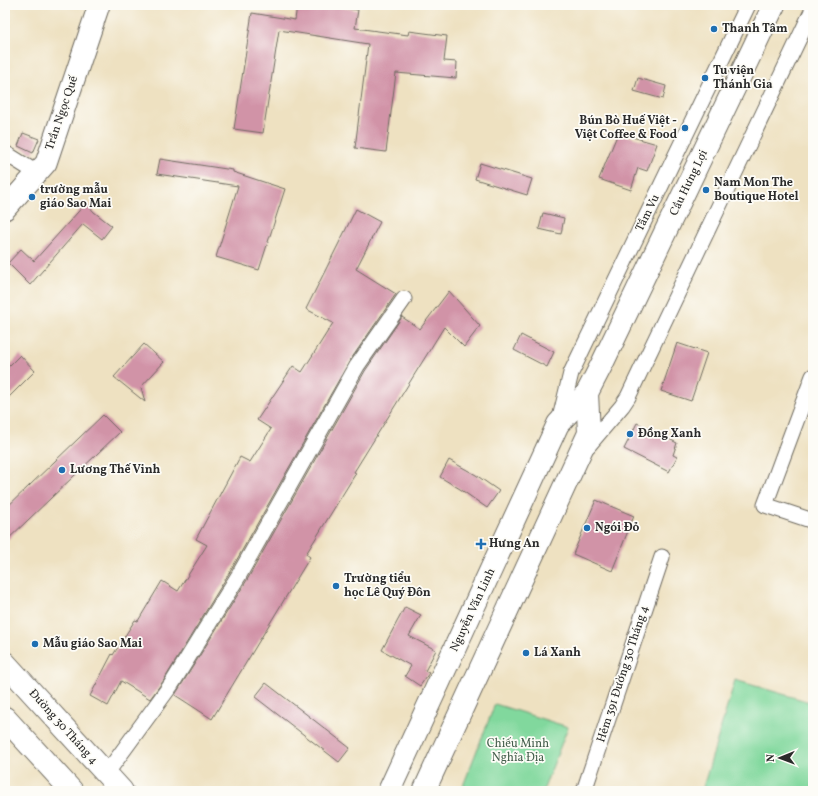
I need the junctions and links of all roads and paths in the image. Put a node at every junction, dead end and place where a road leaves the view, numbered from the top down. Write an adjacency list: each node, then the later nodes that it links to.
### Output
1 (99, 5): 6 (street, Trần Ngọc Quế)
2 (748, 5): 12 (street, Tầm Vu)
3 (774, 5): 9 (main road, Cầu Hưng Lợi)
4 (813, 9): 13 (street)
5 (5, 153): 6 (street)
6 (36, 174): 7 (street, Trần Ngọc Quế)
7 (5, 209)
8 (404, 299): 18 (street)
9 (603, 362): 11 (main road, Nguyễn Văn Linh)
10 (813, 376): 14 (street)
11 (587, 393): 12 (main road, Nguyễn Văn Linh); 13 (main road, Nguyễn Văn Linh)
12 (558, 424): 21 (main road, Nguyễn Văn Linh)
13 (578, 458): 22 (main road, Nguyễn Văn Linh)
14 (813, 521)
15 (662, 557): 23 (street, Hẻm 391 Đường 30 Tháng 4)
16 (5, 663): 18 (main road, Đường 30 Tháng 4)
17 (5, 718): 19 (main road)
18 (106, 774): 20 (main road, Đường 30 Tháng 4)
19 (72, 791)
20 (122, 791)
21 (389, 791)
22 (424, 791)
23 (584, 791)

